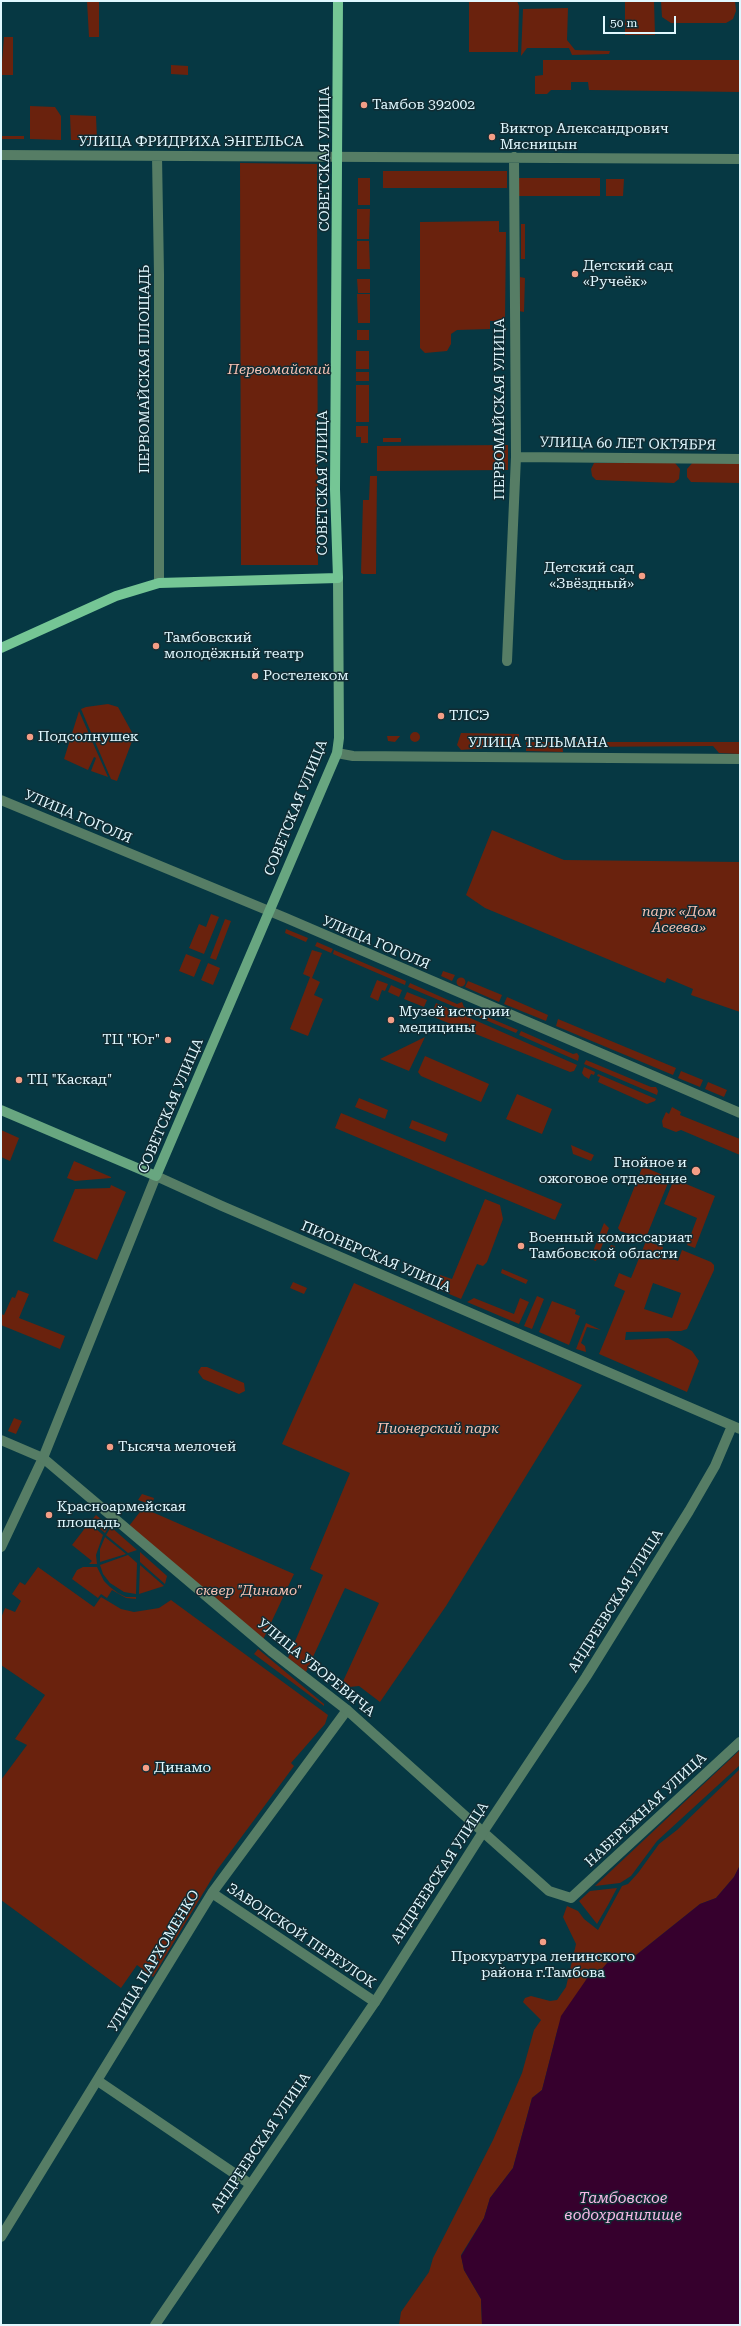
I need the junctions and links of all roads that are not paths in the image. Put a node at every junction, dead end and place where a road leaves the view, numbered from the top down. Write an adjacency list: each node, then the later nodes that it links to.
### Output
1 (338, 1): 4 (main road, СОВЕТСКАЯ УЛИЦА)
2 (1, 155): 3 (street, УЛИЦА ФРИДРИХА ЭНГЕЛЬСА)
3 (157, 156): 4 (street, УЛИЦА ФРИДРИХА ЭНГЕЛЬСА); 10 (street, ПЕРВОМАЙСКАЯ ПЛОЩАДЬ)
4 (339, 157): 5 (street, УЛИЦА ФРИДРИХА ЭНГЕЛЬСА); 9 (main road, СОВЕТСКАЯ УЛИЦА)
5 (514, 157): 6 (street, УЛИЦА ФРИДРИХА ЭНГЕЛЬСА); 7 (street, ПЕРВОМАЙСКАЯ УЛИЦА)
6 (740, 159)
7 (516, 457): 8 (street, УЛИЦА 60 ЛЕТ ОКТЯБРЯ); 12 (street, ПЕРВОМАЙСКАЯ УЛИЦА)
8 (740, 460)
9 (338, 578): 10 (main road); 13 (main road, СОВЕТСКАЯ УЛИЦА)
10 (159, 583): 11 (main road)
11 (1, 648)
12 (507, 660)
13 (337, 753): 14 (street, УЛИЦА ТЕЛЬМАНА); 16 (main road, СОВЕТСКАЯ УЛИЦА)
14 (740, 759)
15 (1, 800): 16 (street, УЛИЦА ГОГОЛЯ)
16 (268, 912): 18 (street, УЛИЦА ГОГОЛЯ); 19 (main road, СОВЕТСКАЯ УЛИЦА)
17 (1, 1110): 19 (main road, ПИОНЕРСКАЯ УЛИЦА)
18 (740, 1113)
19 (156, 1176): 20 (street, ПИОНЕРСКАЯ УЛИЦА); 22 (street, СОВЕТСКАЯ УЛИЦА)
20 (736, 1427): 26 (street, АНДРЕЕВСКАЯ УЛИЦА)
21 (1, 1440): 22 (street, УЛИЦА УБОРЕВИЧА)
22 (42, 1458): 23 (street, СОВЕТСКАЯ УЛИЦА); 24 (street, УЛИЦА УБОРЕВИЧА)
23 (1, 1547)
24 (347, 1710): 26 (street, УЛИЦА УБОРЕВИЧА); 27 (street, УЛИЦА ПАРХОМЕНКО)
25 (740, 1742): 28 (street, НАБЕРЕЖНАЯ УЛИЦА)
26 (483, 1832): 28 (street, УЛИЦА УБОРЕВИЧА); 29 (street, АНДРЕЕВСКАЯ УЛИЦА)
27 (212, 1893): 29 (street, ЗАВОДСКОЙ ПЕРЕУЛОК); 30 (street, УЛИЦА ПАРХОМЕНКО)
28 (571, 1898)
29 (375, 2002): 31 (street, АНДРЕЕВСКАЯ УЛИЦА)
30 (98, 2081): 31 (street); 32 (street, УЛИЦА ПАРХОМЕНКО)
31 (250, 2184): 33 (street, АНДРЕЕВСКАЯ УЛИЦА)
32 (1, 2237)
33 (155, 2325)

